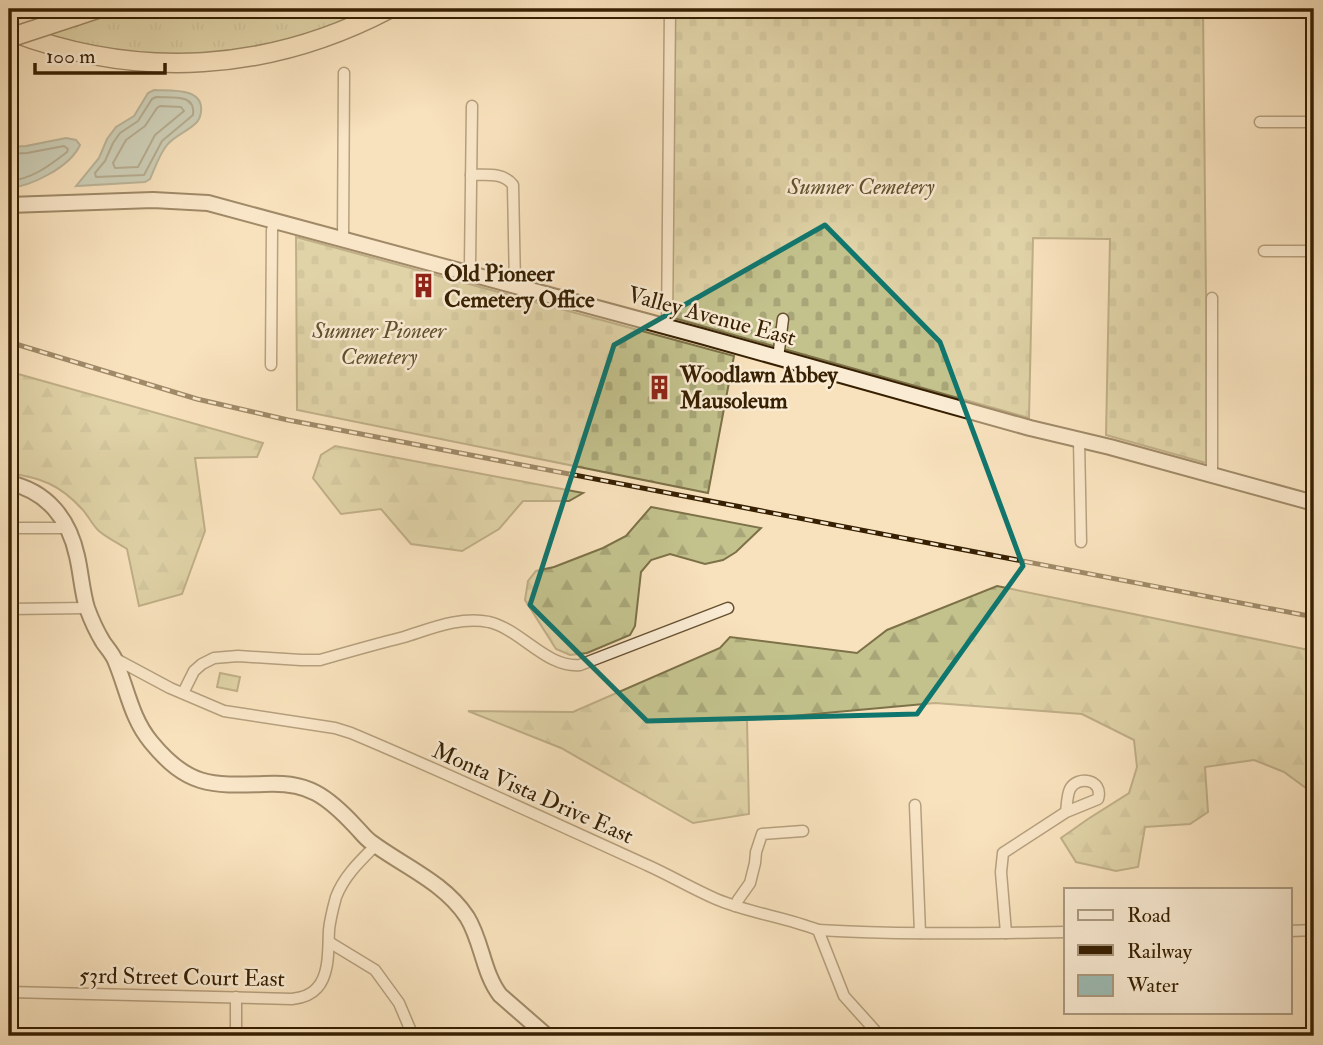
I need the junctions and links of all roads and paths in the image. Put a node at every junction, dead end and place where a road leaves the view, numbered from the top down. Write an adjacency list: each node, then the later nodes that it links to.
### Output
1 (53, 9): 5 (highway)
2 (97, 9): 6 (highway, bridge)
3 (389, 9): 5 (highway)
4 (670, 9): 21 (street)
5 (9, 30)
6 (9, 38)
7 (344, 73): 14 (street)
8 (472, 106): 11 (street)
9 (1261, 122): 10 (street)
10 (1314, 122)
11 (471, 175): 17 (street); 18 (street)
12 (9, 205): 13 (main road, Valley Avenue East)
13 (275, 220): 14 (main road, Valley Avenue East); 23 (street)
14 (343, 239): 17 (main road, Valley Avenue East)
15 (1264, 251): 16 (street)
16 (1314, 251)
17 (464, 272): 18 (main road, Valley Avenue East)
18 (515, 286): 21 (main road, Valley Avenue East)
19 (1212, 298): 25 (street)
20 (783, 319): 22 (street)
21 (667, 327): 22 (main road, Valley Avenue East)
22 (778, 358): 24 (main road, Valley Avenue East)
23 (271, 365)
24 (1079, 440): 25 (main road, Valley Avenue East); 30 (street)
25 (1212, 475): 27 (main road, Valley Avenue East)
26 (9, 483): 29 (main road)
27 (1314, 503)
28 (9, 528): 29 (street)
29 (68, 528): 31 (main road)
30 (1081, 542)
31 (87, 608): 33 (street); 34 (main road)
32 (728, 608): 35 (street)
33 (9, 609)
34 (114, 658): 35 (street, Monta Vista Drive East); 39 (main road)
35 (183, 693): 40 (street, Monta Vista Drive East)
36 (915, 805): 45 (street)
37 (1066, 812): 46 (street)
38 (803, 831): 40 (street)
39 (376, 845): 47 (street, 53rd Street Court East); 52 (main road)
40 (735, 906): 41 (street, Monta Vista Drive East)
41 (818, 930): 45 (street); 53 (street)
42 (1314, 930): 43 (street)
43 (1292, 931)
44 (1064, 932): 46 (street)
45 (920, 933): 46 (street)
46 (1006, 933)
47 (329, 942): 49 (street, 53rd Street Court East); 51 (street)
48 (9, 992): 49 (street, 53rd Street Court East)
49 (236, 997): 50 (street)
50 (236, 1036)
51 (413, 1036)
52 (547, 1036)
53 (880, 1036)

